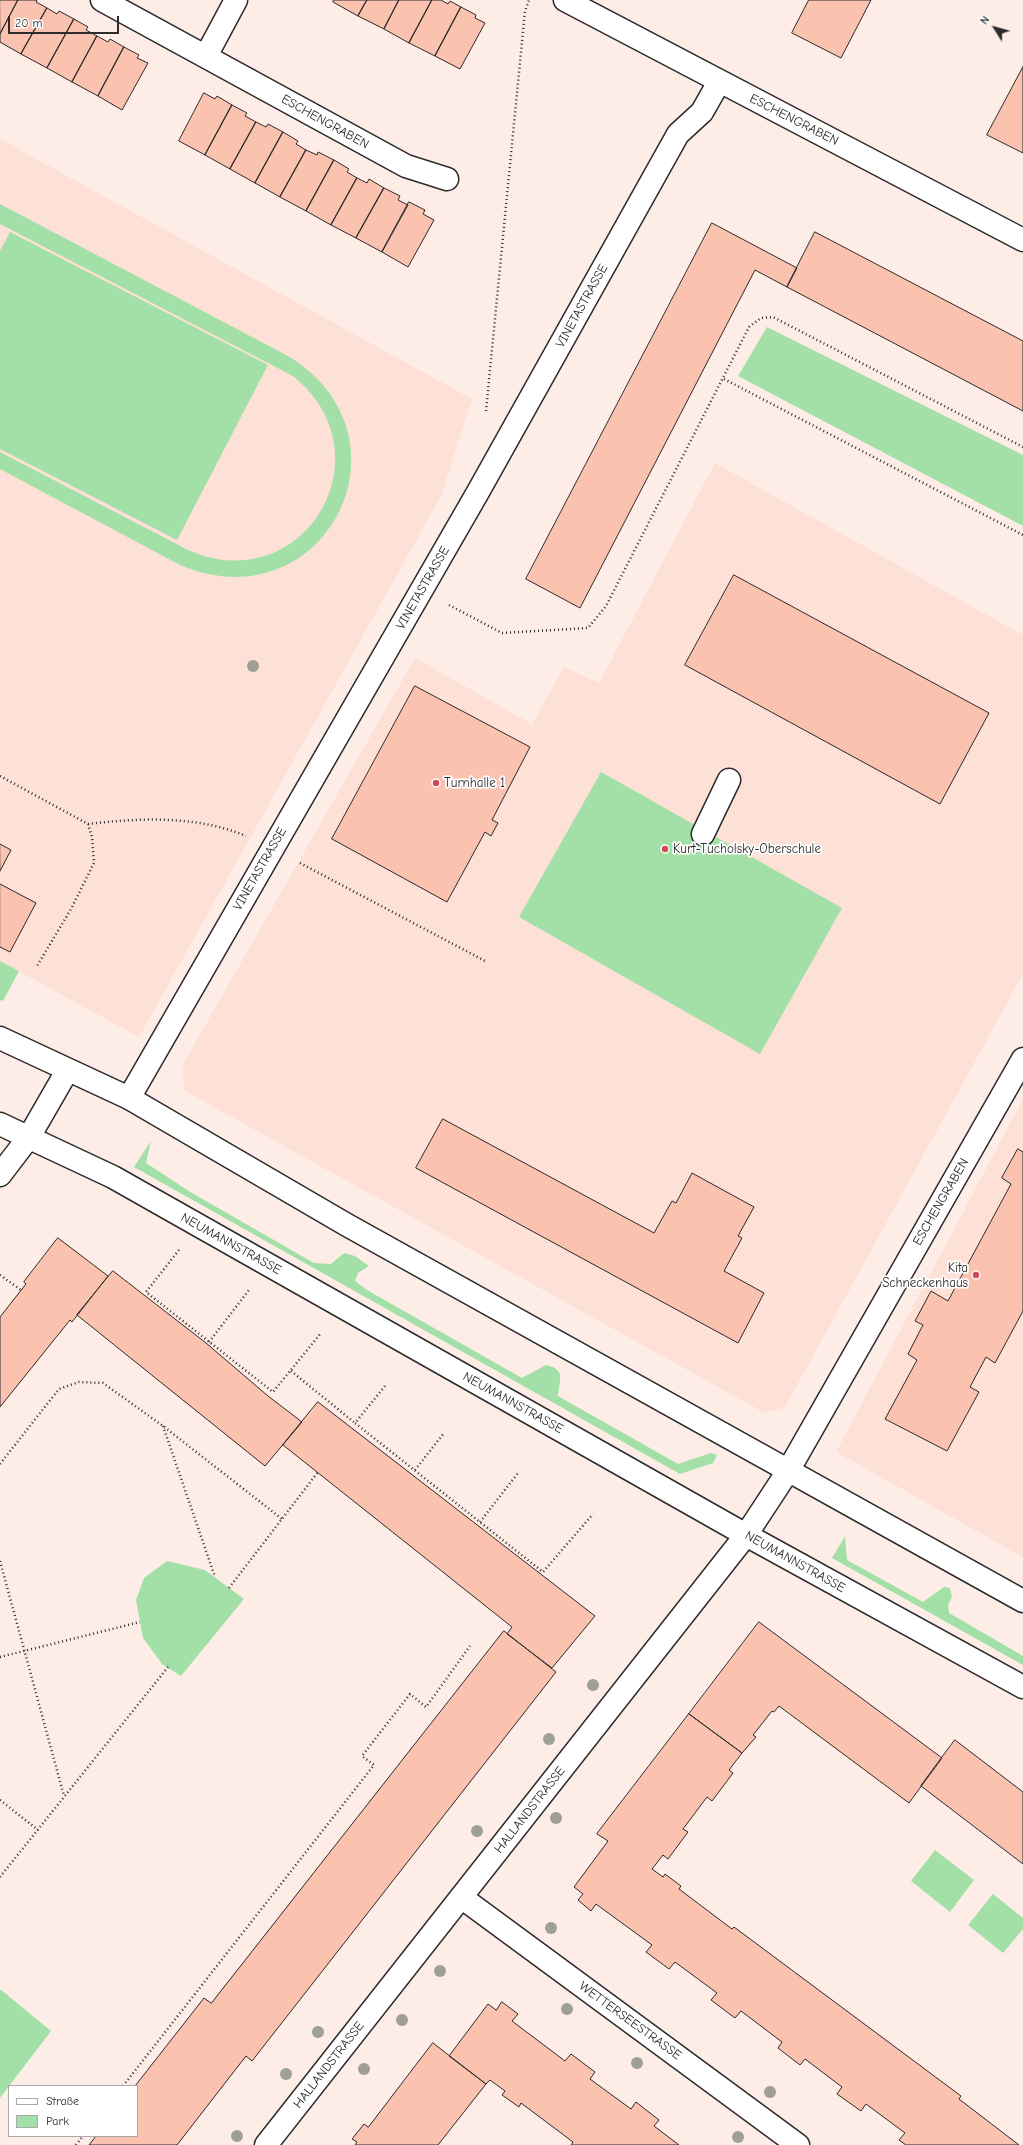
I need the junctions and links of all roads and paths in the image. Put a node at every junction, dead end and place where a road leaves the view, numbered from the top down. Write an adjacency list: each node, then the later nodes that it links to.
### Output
1 (102, 0): 5 (street, ESCHENGRABEN)
2 (236, 0): 5 (street)
3 (529, 0): 10 (path)
4 (564, 0): 6 (street, ESCHENGRABEN)
5 (206, 56): 7 (street, ESCHENGRABEN)
6 (719, 82): 8 (street, ESCHENGRABEN); 13 (street, VINETASTRASSE)
7 (447, 179)
8 (1023, 240)
9 (724, 378): 11 (path); 12 (path); 13 (path)
10 (486, 413)
11 (1023, 447)
12 (1023, 535)
13 (421, 590): 18 (street, VINETASTRASSE)
14 (0, 777): 16 (path)
15 (729, 780): 17 (street)
16 (88, 824): 18 (path); 20 (path)
17 (703, 834)
18 (272, 848): 19 (path); 24 (street, VINETASTRASSE)
19 (487, 962)
20 (37, 966)
21 (0, 1038): 23 (street)
22 (1023, 1059): 41 (street, ESCHENGRABEN)
23 (67, 1071): 24 (street); 26 (street)
24 (129, 1098): 41 (street)
25 (0, 1124): 26 (street, NEUMANNSTRASSE)
26 (29, 1137): 27 (street); 47 (street, NEUMANNSTRASSE)
27 (0, 1175)
28 (179, 1250): 33 (path)
29 (0, 1275): 30 (path)
30 (21, 1290)
31 (249, 1290): 33 (path)
32 (321, 1333): 34 (path)
33 (209, 1342): 34 (path)
34 (291, 1370): 36 (path)
35 (385, 1386): 36 (path)
36 (355, 1423): 40 (path)
37 (164, 1426): 39 (path); 45 (path); 49 (path)
38 (444, 1433): 40 (path)
39 (0, 1464)
40 (415, 1470): 46 (path)
41 (788, 1471): 47 (street, HALLANDSTRASSE); 51 (street)
42 (318, 1472): 45 (path)
43 (518, 1473): 46 (path)
44 (593, 1514): 46 (path)
45 (282, 1518): 50 (path)
46 (480, 1522)
47 (746, 1535): 57 (street, NEUMANNSTRASSE); 62 (street, HALLANDSTRASSE)
48 (0, 1561): 54 (path)
49 (215, 1577)
50 (229, 1588)
51 (1023, 1601)
52 (140, 1622): 54 (path)
53 (470, 1646): 63 (path)
54 (24, 1650): 55 (path); 58 (path)
55 (0, 1657)
56 (168, 1667): 58 (path)
57 (1023, 1687)
58 (64, 1796): 60 (path)
59 (0, 1800): 60 (path)
60 (38, 1830): 61 (path)
61 (0, 1877)
62 (461, 1897): 66 (street, HALLANDSTRASSE); 67 (street, WETTERSEESTRASSE)
63 (124, 2085)
64 (83, 2137): 65 (path)
65 (76, 2145)
66 (266, 2145)
67 (798, 2145)

